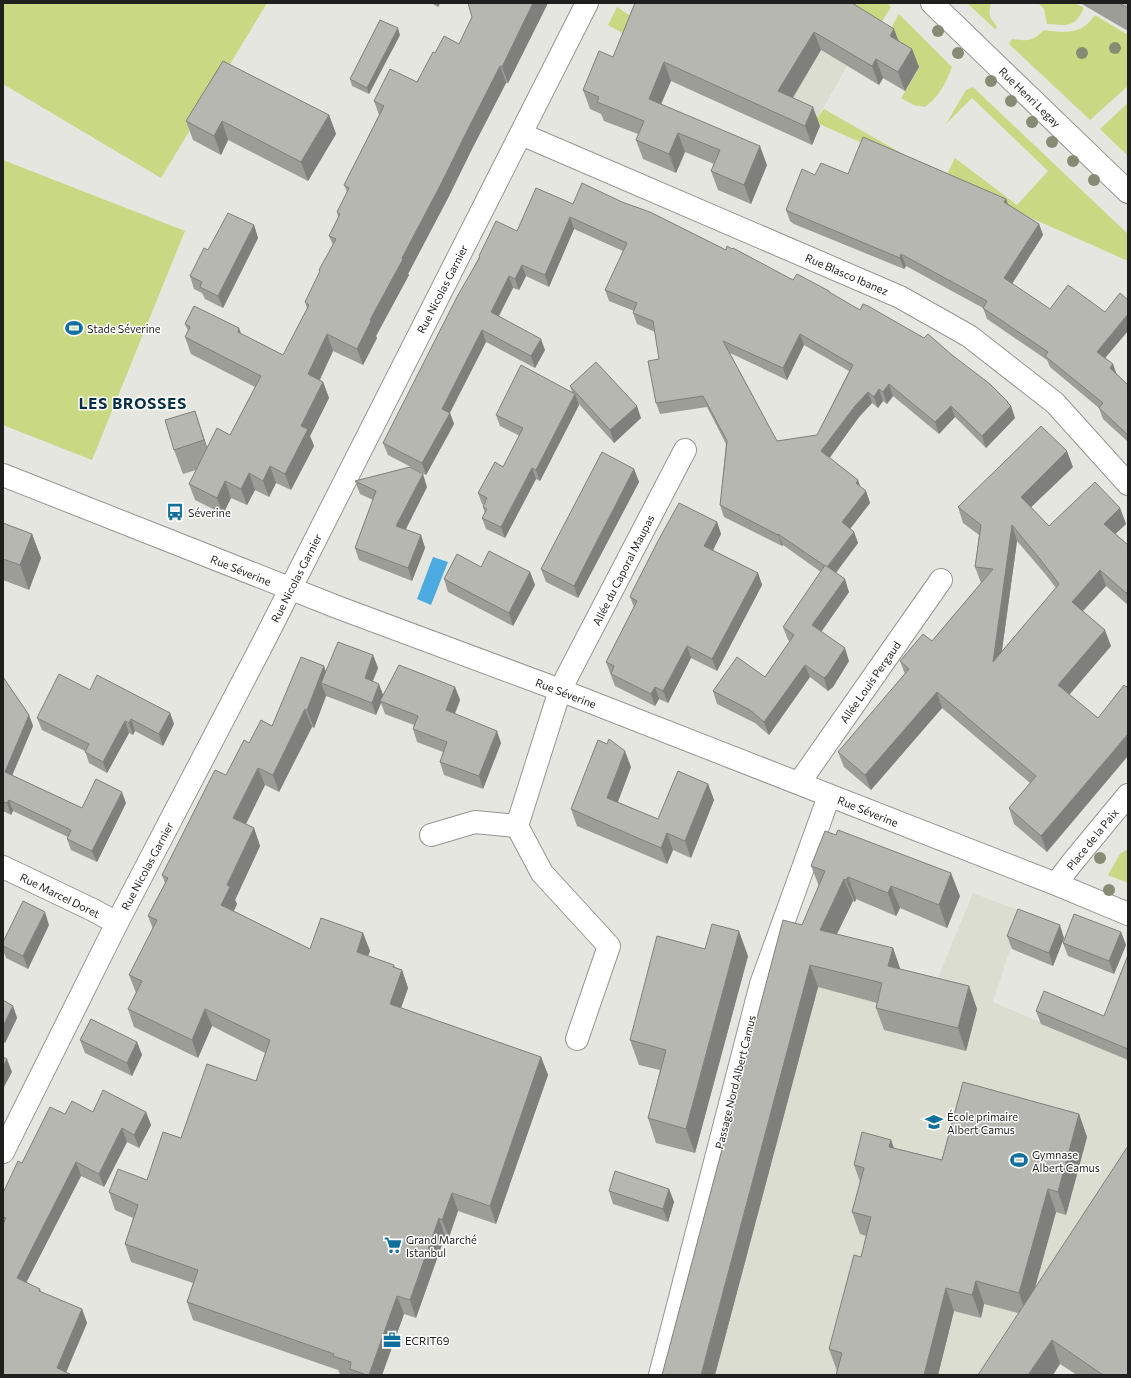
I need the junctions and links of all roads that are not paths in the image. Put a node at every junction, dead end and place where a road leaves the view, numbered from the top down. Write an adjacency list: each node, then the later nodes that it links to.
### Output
1 (587, 3): 3 (street, Rue Nicolas Garnier)
2 (932, 3): 4 (street, Rue Henri Legay)
3 (521, 134): 7 (street, Rue Blasco Ibanez); 9 (street, Rue Nicolas Garnier)
4 (1128, 192)
5 (685, 450): 10 (street, Allée du Caporal Maupas)
6 (3, 475): 9 (street, Rue Séverine)
7 (1128, 484)
8 (941, 580): 11 (street, Allée Louis Pergaud)
9 (290, 589): 10 (street, Rue Séverine); 19 (street, Rue Nicolas Garnier)
10 (560, 690): 11 (street, Rue Séverine); 14 (street, Allée du Caporal Maupas)
11 (799, 784): 13 (street, Rue Séverine)
12 (1128, 795): 17 (street, Place de la Paix)
13 (829, 796): 17 (street, Rue Séverine); 22 (street, Passage Nord Albert Camus)
14 (517, 826): 15 (street); 20 (street)
15 (430, 835)
16 (3, 867): 19 (street, Rue Marcel Doret)
17 (1056, 884): 18 (street, Rue Séverine)
18 (1128, 914)
19 (117, 923): 21 (street, Rue Nicolas Garnier)
20 (577, 1039)
21 (3, 1152)
22 (660, 1375)

